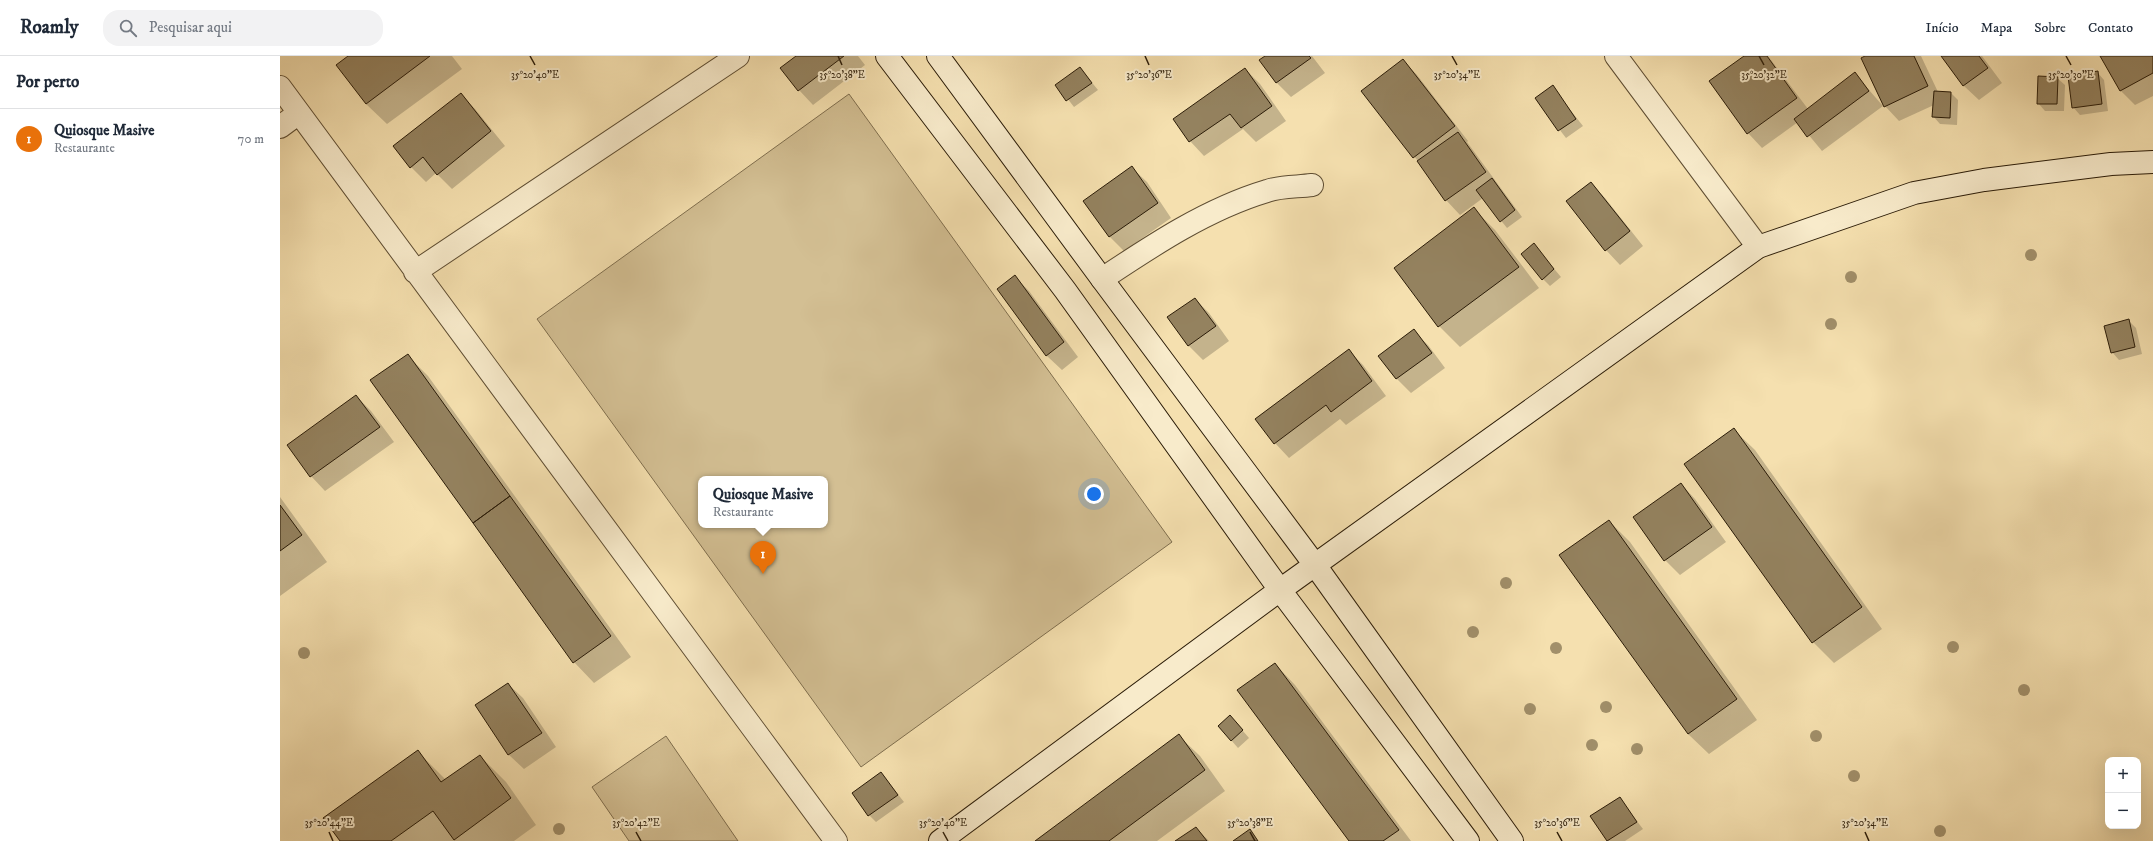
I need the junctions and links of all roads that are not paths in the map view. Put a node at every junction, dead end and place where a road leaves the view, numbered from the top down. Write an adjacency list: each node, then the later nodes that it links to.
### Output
1 (738, 56): 11 (street)
2 (887, 56): 14 (street)
3 (938, 56): 12 (street)
4 (1616, 56): 10 (street)
5 (280, 87): 6 (street)
6 (299, 113): 7 (street); 11 (street)
7 (280, 127)
8 (2153, 162): 10 (street)
9 (1312, 185): 12 (street)
10 (1758, 247): 13 (street)
11 (415, 272): 15 (street)
12 (1102, 279): 13 (street)
13 (1315, 565): 14 (street); 18 (street)
14 (1280, 590): 16 (street); 17 (street)
15 (836, 841)
16 (940, 841)
17 (1468, 841)
18 (1512, 841)

